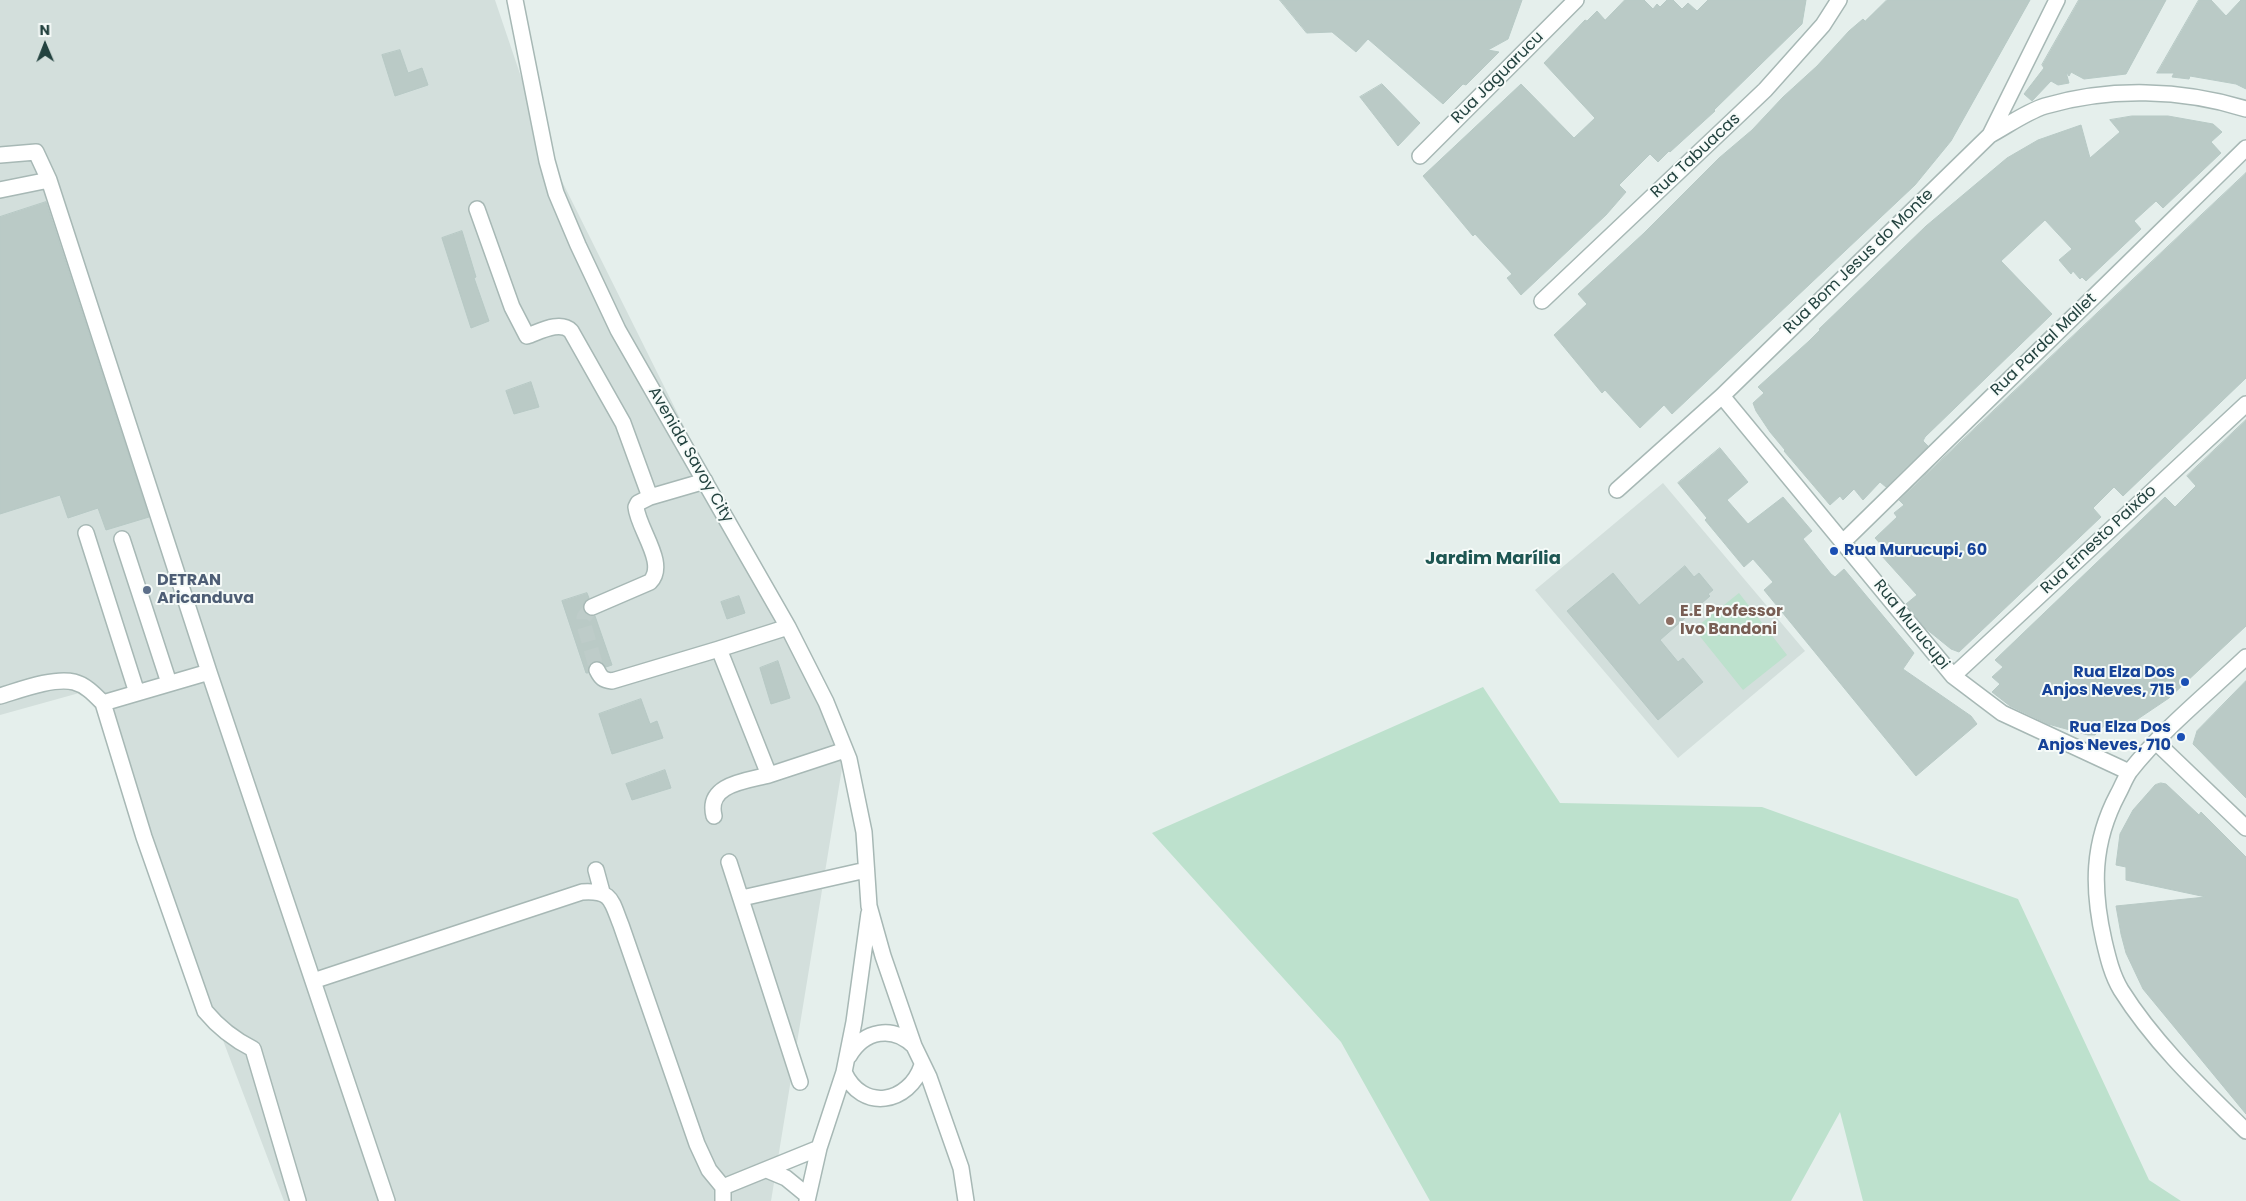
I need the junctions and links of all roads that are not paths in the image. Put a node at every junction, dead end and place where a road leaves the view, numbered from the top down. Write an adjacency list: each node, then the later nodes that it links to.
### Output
1 (515, 0): 16 (street, Avenida Savoy City)
2 (1576, 0): 9 (street, Rua Jaguarucu)
3 (1839, 0): 13 (street, Rua Tabuacas)
4 (2057, 0): 6 (street, Rua Bom Jesus do Monte)
5 (2246, 109): 6 (street)
6 (1990, 135): 14 (street, Rua Bom Jesus do Monte)
7 (2246, 148): 21 (street, Rua Pardal Mallet)
8 (0, 155): 10 (street)
9 (1420, 156)
10 (49, 180): 11 (street); 27 (street)
11 (0, 190)
12 (477, 209): 18 (street)
13 (1542, 301)
14 (1722, 396): 17 (street, Rua Bom Jesus do Monte); 21 (street, Rua Murucupi)
15 (2246, 404): 28 (street, Rua Ernesto Paixão)
16 (705, 481): 18 (street); 23 (street, Avenida Savoy City)
17 (1617, 490)
18 (650, 497): 22 (street)
19 (86, 533): 30 (street)
20 (122, 539): 29 (street)
21 (1843, 542): 28 (street, Rua Murucupi)
22 (592, 607)
23 (788, 627): 24 (street); 34 (street, Avenida Savoy City)
24 (719, 649): 26 (street); 36 (street)
25 (2246, 657): 33 (street)
26 (597, 670)
27 (209, 672): 29 (street); 45 (street)
28 (1953, 676): 35 (street, Rua Murucupi)
29 (169, 683): 30 (street)
30 (137, 693): 32 (street)
31 (0, 696): 32 (street)
32 (103, 703): 55 (street)
33 (2156, 742): 35 (street); 38 (street)
34 (845, 750): 36 (street); 41 (street, Avenida Savoy City)
35 (2130, 772): 50 (street)
36 (769, 774): 37 (street)
37 (714, 816)
38 (2246, 828)
39 (729, 862): 43 (street)
40 (596, 870): 42 (street)
41 (866, 870): 43 (street); 44 (street, Avenida Savoy City)
42 (602, 892): 45 (street); 53 (street)
43 (742, 898): 49 (street)
44 (870, 906): 46 (street); 48 (street)
45 (312, 981): 56 (street)
46 (914, 1046): 47 (street); 48 (street)
47 (922, 1065): 48 (street); 57 (street)
48 (845, 1067): 51 (street)
49 (800, 1082)
50 (2246, 1132)
51 (819, 1148): 52 (street); 54 (street)
52 (767, 1170): 53 (street); 54 (street)
53 (723, 1194)
54 (807, 1199)
55 (298, 1201)
56 (387, 1201)
57 (966, 1201)

